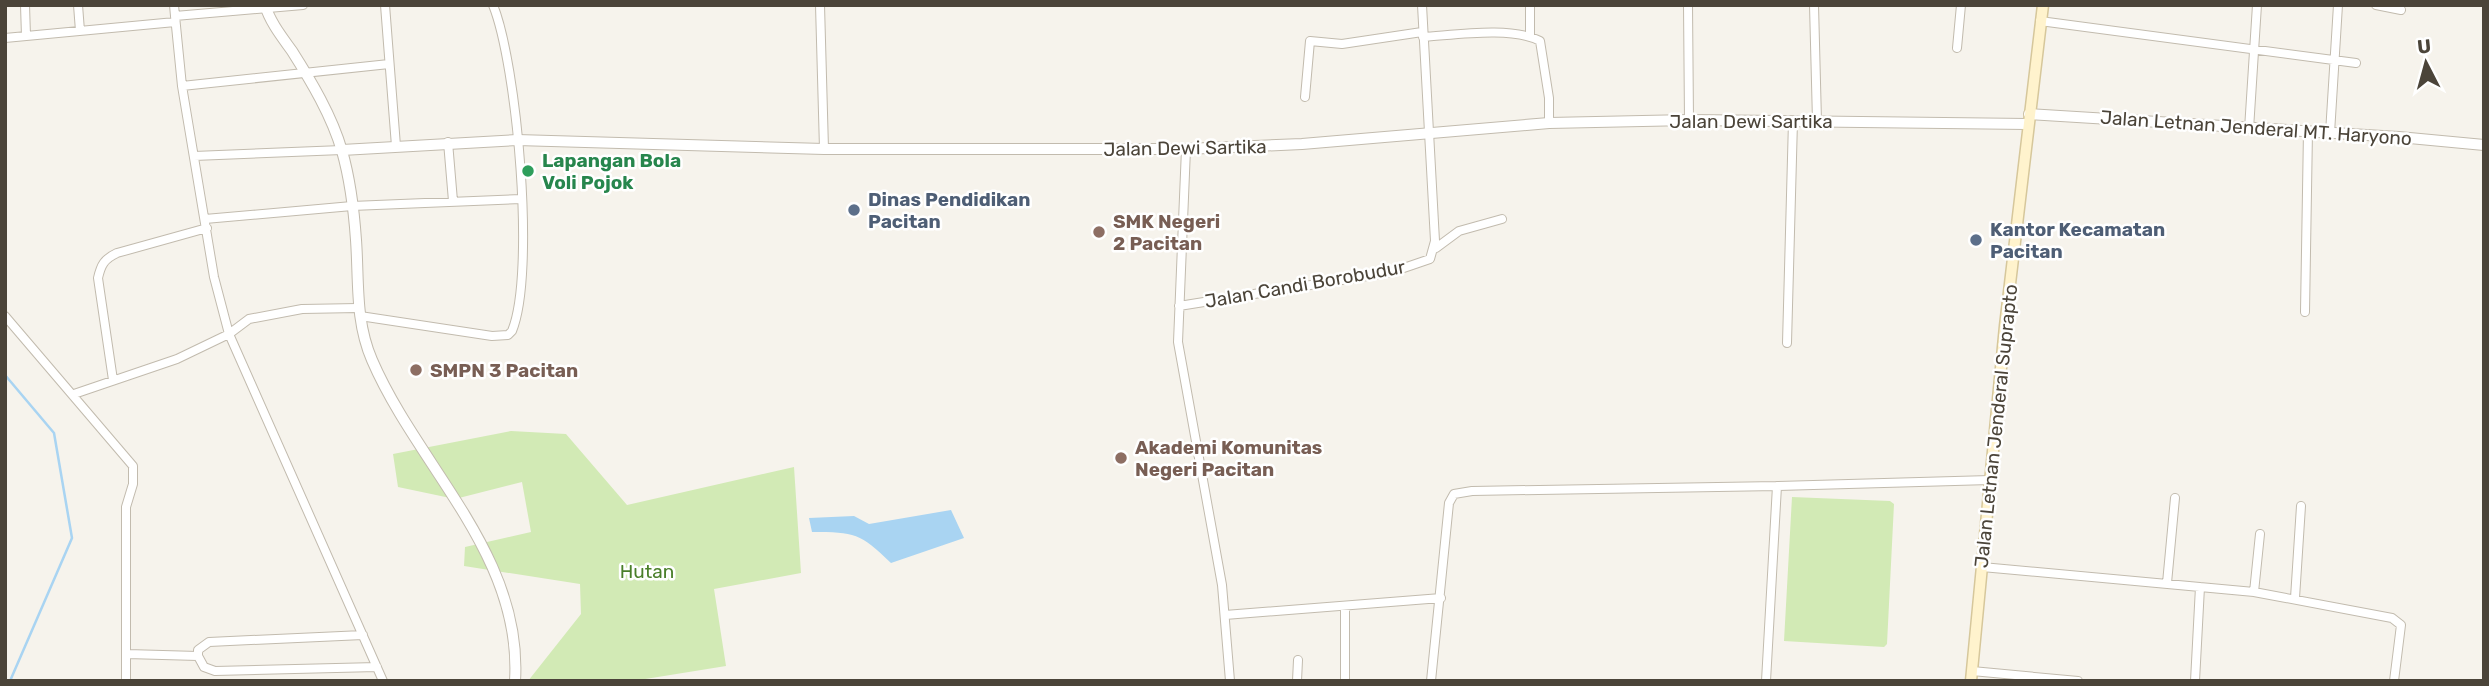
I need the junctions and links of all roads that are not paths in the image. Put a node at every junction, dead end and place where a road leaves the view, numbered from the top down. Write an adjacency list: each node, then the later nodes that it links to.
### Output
1 (24, 5): 24 (street)
2 (78, 5): 21 (street)
3 (174, 5): 19 (street)
4 (303, 5): 17 (street)
5 (385, 5): 30 (street)
6 (493, 5): 43 (street)
7 (820, 5): 47 (street)
8 (1422, 5): 22 (street)
9 (1530, 5): 23 (street)
10 (1688, 5): 35 (street)
11 (1814, 5): 37 (street)
12 (1961, 5): 26 (street)
13 (2043, 5): 20 (main road, Jalan Letnan Jenderal Suprapto)
14 (2257, 5): 27 (street)
15 (2338, 5): 28 (street)
16 (2376, 5): 18 (street)
17 (265, 7): 19 (street); 31 (street)
18 (2400, 10)
19 (175, 19): 21 (street); 32 (street)
20 (2040, 21): 27 (street); 34 (main road, Jalan Letnan Jenderal Suprapto)
21 (80, 31): 24 (street)
22 (1422, 35): 23 (street); 33 (street); 42 (street)
23 (1530, 35): 38 (street)
24 (26, 36): 25 (street)
25 (5, 38)
26 (1957, 48)
27 (2252, 48): 28 (street); 39 (street)
28 (2333, 59): 29 (street); 41 (street)
29 (2356, 63)
30 (389, 64): 31 (street); 46 (street)
31 (305, 73): 32 (street); 49 (street)
32 (182, 86): 50 (street)
33 (1305, 97)
34 (2028, 119): 37 (street, Jalan Dewi Sartika); 39 (street, Jalan Letnan Jenderal MT. Haryono); 66 (main road, Jalan Letnan Jenderal Suprapto)
35 (1689, 120): 36 (street, Jalan Dewi Sartika); 38 (street, Jalan Dewi Sartika)
36 (1793, 121): 37 (street, Jalan Dewi Sartika); 63 (street)
37 (1817, 121)
38 (1549, 123): 42 (street, Jalan Dewi Sartika)
39 (2249, 129): 40 (street, Jalan Letnan Jenderal MT. Haryono)
40 (2308, 131): 41 (street, Jalan Letnan Jenderal MT. Haryono); 60 (street)
41 (2330, 132): 45 (street, Jalan Letnan Jenderal MT. Haryono)
42 (1428, 135): 48 (street, Jalan Dewi Sartika); 57 (street)
43 (517, 140): 44 (street, Jalan Dewi Sartika); 47 (street, Jalan Dewi Sartika); 51 (street)
44 (448, 142): 46 (street, Jalan Dewi Sartika); 52 (street)
45 (2484, 145)
46 (396, 146): 49 (street, Jalan Dewi Sartika)
47 (824, 149): 48 (street, Jalan Dewi Sartika)
48 (1186, 149): 58 (street)
49 (342, 150): 50 (street); 53 (street)
50 (194, 156): 54 (street)
51 (520, 199): 52 (street); 59 (street)
52 (453, 201): 53 (street)
53 (352, 206): 54 (street); 59 (street)
54 (205, 219): 56 (street)
55 (1502, 219): 57 (street, Jalan Candi Borobudur)
56 (207, 228): 62 (street); 64 (street)
57 (1436, 248): 58 (street, Jalan Candi Borobudur)
58 (1179, 306): 78 (street)
59 (359, 312): 62 (street); 87 (street)
60 (2305, 312)
61 (5, 316): 65 (street)
62 (229, 334): 64 (street); 79 (street)
63 (1787, 343)
64 (113, 380): 65 (street)
65 (74, 394): 80 (street)
66 (1990, 480): 67 (street); 71 (main road, Jalan Letnan Jenderal Suprapto)
67 (1777, 486): 75 (street); 92 (street)
68 (2175, 498): 72 (street)
69 (2301, 506): 76 (street)
70 (2260, 534): 74 (street)
71 (1982, 567): 72 (street); 84 (main road, Jalan Letnan Jenderal Suprapto)
72 (2167, 583): 73 (street)
73 (2200, 587): 74 (street); 94 (street)
74 (2255, 592): 76 (street)
75 (1441, 598): 77 (street); 91 (street)
76 (2295, 598): 95 (street)
77 (1345, 606): 78 (street); 90 (street)
78 (1225, 614): 88 (street)
79 (363, 635): 81 (street); 83 (street)
80 (127, 654): 81 (street); 85 (street)
81 (198, 656): 83 (street)
82 (1298, 660): 89 (street)
83 (377, 667): 86 (street)
84 (1971, 676): 93 (street)
85 (127, 681)
86 (383, 681)
87 (515, 681)
88 (1230, 681)
89 (1297, 681)
90 (1345, 681)
91 (1431, 681)
92 (1766, 681)
93 (2078, 681)
94 (2195, 681)
95 (2394, 681)

